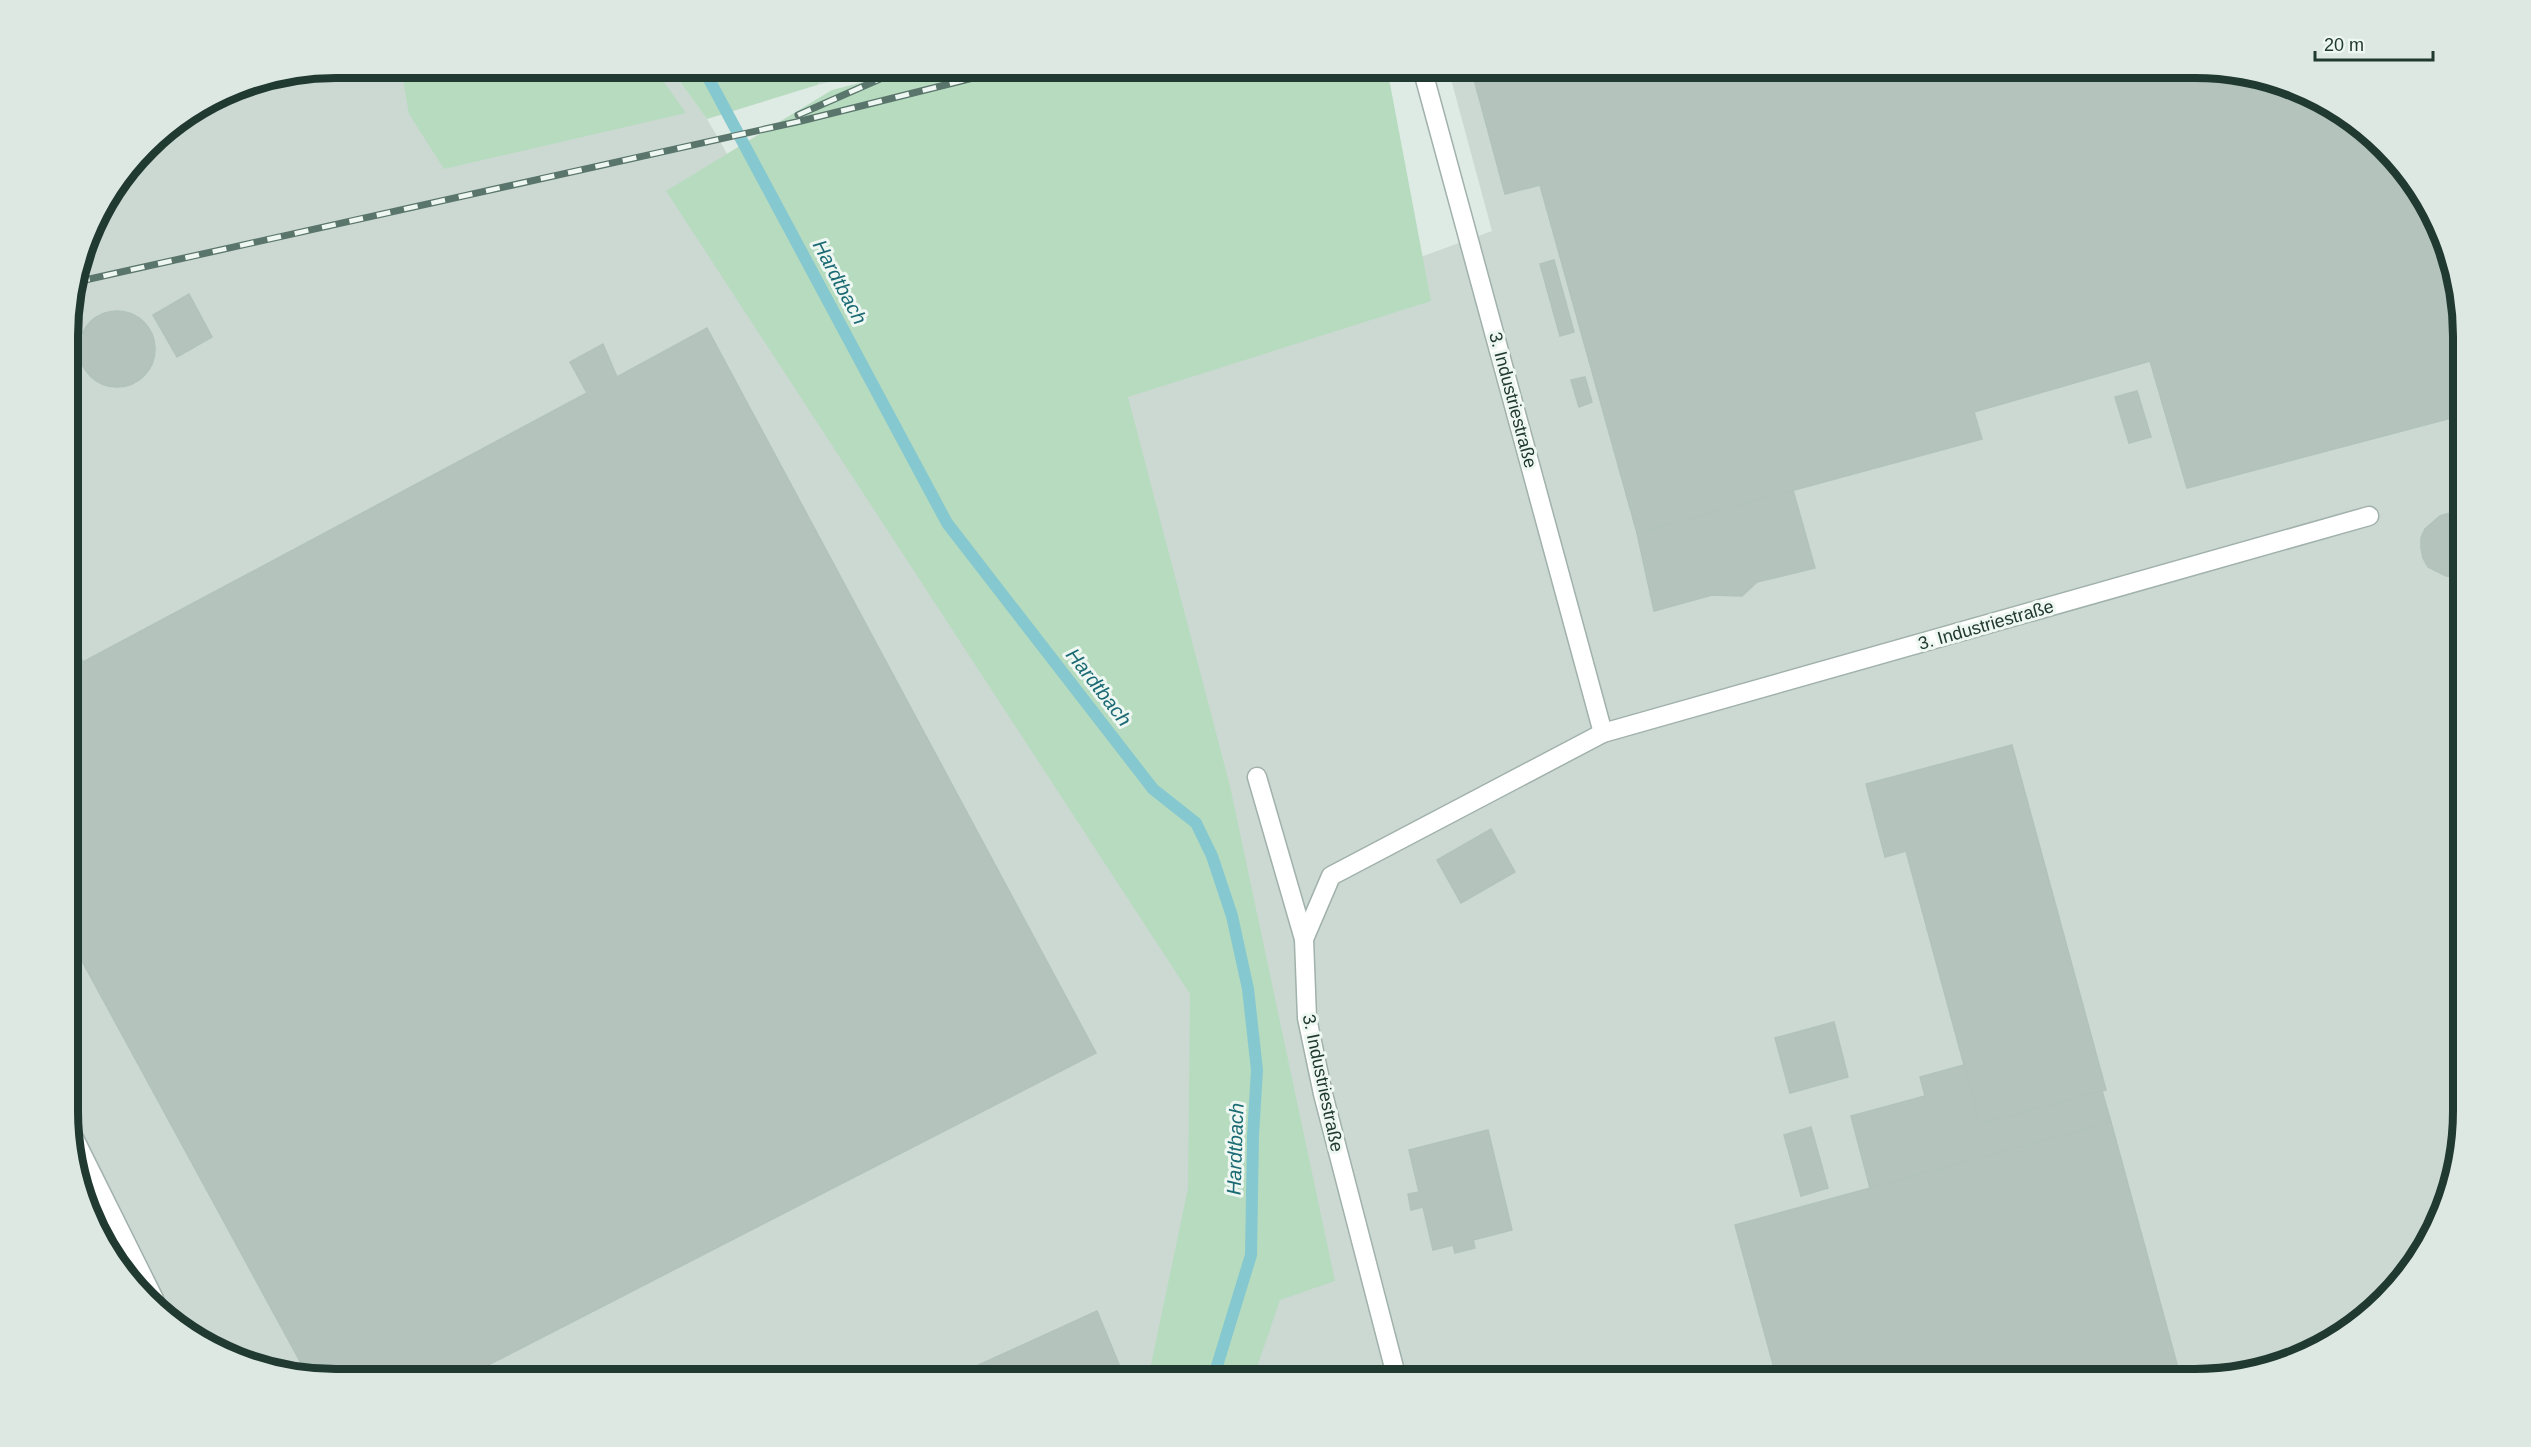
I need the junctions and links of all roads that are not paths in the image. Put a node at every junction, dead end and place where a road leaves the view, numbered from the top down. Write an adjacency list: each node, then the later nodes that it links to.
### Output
1 (1425, 78): 3 (street, 3. Industriestraße)
2 (2369, 516): 3 (street, 3. Industriestraße)
3 (1603, 733): 5 (street, 3. Industriestraße)
4 (1257, 777): 5 (street)
5 (1304, 939): 8 (street, 3. Industriestraße)
6 (82, 1153): 7 (street)
7 (148, 1287)
8 (1394, 1369)

